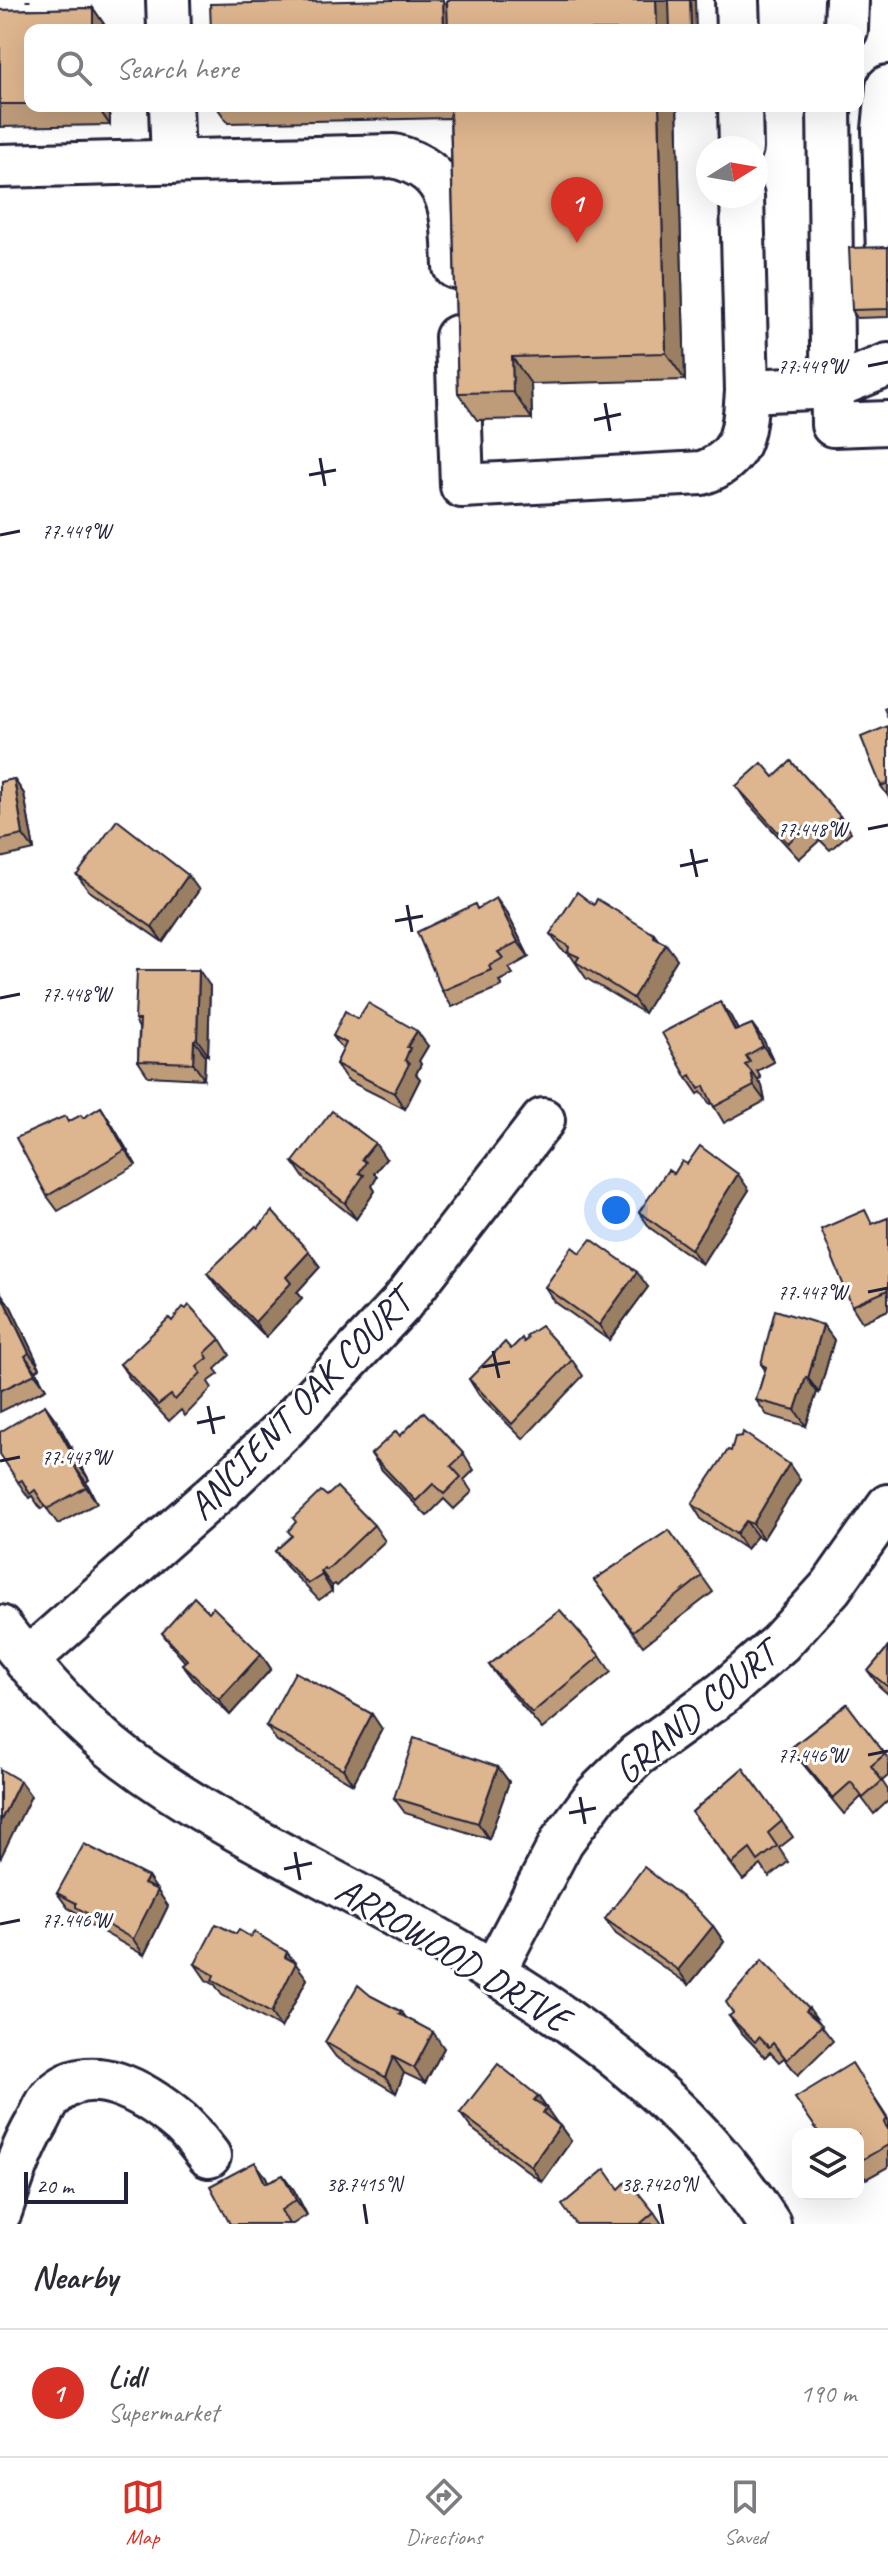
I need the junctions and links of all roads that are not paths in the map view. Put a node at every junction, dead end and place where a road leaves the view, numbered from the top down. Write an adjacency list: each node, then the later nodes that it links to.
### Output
1 (168, 0): 4 (street)
2 (737, 0): 5 (street)
3 (847, 0): 6 (street)
4 (169, 24)
5 (738, 24)
6 (846, 24)
7 (888, 87): 15 (street)
8 (171, 112): 12 (street)
9 (740, 112): 11 (street)
10 (829, 112): 17 (street)
11 (741, 136)
12 (173, 162): 13 (street); 18 (street)
13 (0, 166)
14 (742, 208): 18 (street)
15 (888, 254)
16 (888, 365): 17 (street)
17 (833, 387): 18 (street); 19 (street)
18 (747, 391)
19 (888, 423)
20 (543, 1120): 23 (street, ANCIENT OAK COURT)
21 (888, 1506): 24 (street, GRAND COURT)
22 (0, 1627): 23 (street, ARROWOOD DRIVE)
23 (26, 1661): 24 (street, ARROWOOD DRIVE)
24 (494, 1971): 27 (street, ARROWOOD DRIVE)
25 (209, 2156): 26 (street)
26 (0, 2212)
27 (769, 2224)

